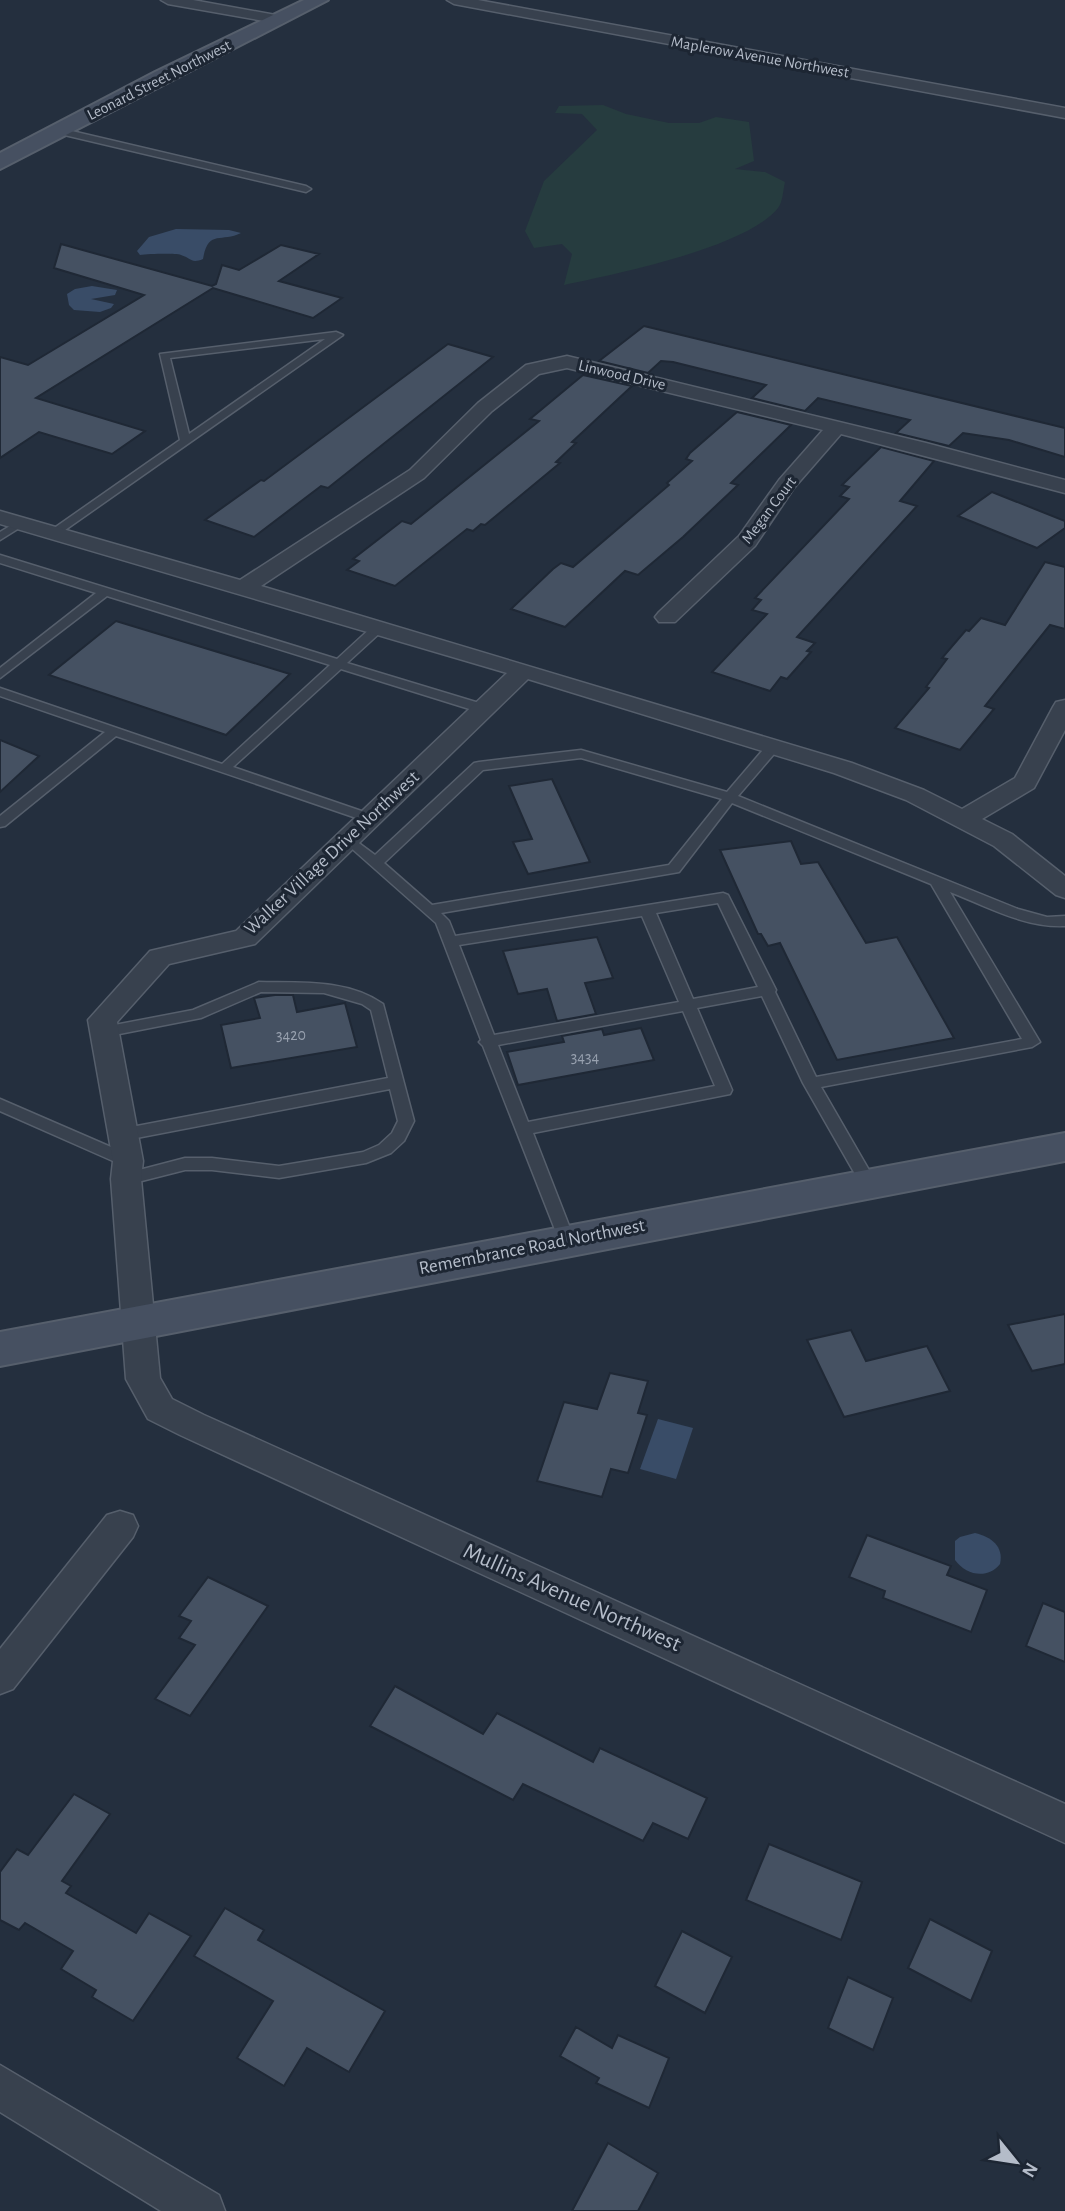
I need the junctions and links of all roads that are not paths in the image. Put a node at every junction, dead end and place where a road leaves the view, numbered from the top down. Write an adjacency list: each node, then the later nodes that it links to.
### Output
1 (168, 0): 4 (street)
2 (318, 0): 4 (main road, Leonard Street Northwest)
3 (454, 0): 5 (street, Maplerow Avenue Northwest)
4 (281, 20): 6 (main road, Leonard Street Northwest)
5 (1065, 113)
6 (59, 131): 7 (main road, Leonard Street Northwest); 8 (lane)
7 (6, 155)
8 (306, 189)
9 (836, 428): 11 (street, Linwood Drive); 16 (street, Linwood Drive); 18 (street, Megan Court)
10 (185, 439): 10 (lane); 13 (lane)
11 (1065, 487)
12 (10, 520): 13 (street); 14 (lane)
13 (54, 533): 16 (street)
14 (0, 537)
15 (0, 559): 17 (lane)
16 (243, 588): 19 (street)
17 (105, 592): 20 (lane); 22 (lane)
18 (667, 617)
19 (378, 628): 20 (lane); 21 (street)
20 (339, 665): 25 (lane); 28 (lane)
21 (524, 670): 25 (street, Walker Village Drive Northwest); 27 (street)
22 (0, 674)
23 (0, 692): 26 (lane)
24 (1065, 707): 31 (street)
25 (484, 709): 30 (street, Walker Village Drive Northwest)
26 (114, 731): 28 (lane); 32 (lane)
27 (773, 747): 29 (lane); 31 (street)
28 (224, 769): 30 (lane)
29 (730, 797): 34 (lane); 35 (lane); 37 (lane)
30 (371, 819): 33 (street, Walker Village Drive Northwest)
31 (963, 819): 36 (street)
32 (0, 823)
33 (348, 839): 34 (lane); 43 (street, Walker Village Drive Northwest)
34 (375, 863): 37 (lane)
35 (936, 880): 39 (lane); 46 (lane)
36 (1065, 889)
37 (430, 910): 40 (lane)
38 (647, 910): 40 (lane); 41 (lane); 42 (lane)
39 (1065, 921)
40 (450, 942): 44 (lane)
41 (769, 990): 42 (lane); 46 (lane)
42 (686, 1005): 44 (lane); 48 (lane)
43 (104, 1032): 45 (lane); 50 (street)
44 (487, 1042): 48 (lane)
45 (397, 1082): 50 (lane); 50 (lane)
46 (811, 1083): 51 (lane)
47 (0, 1105): 50 (lane)
48 (522, 1129): 52 (lane)
49 (1065, 1147): 51 (main road, Remembrance Road Northwest)
50 (125, 1158): 53 (street)
51 (869, 1184): 52 (main road, Remembrance Road Northwest)
52 (567, 1241): 53 (main road, Remembrance Road Northwest)
53 (136, 1324): 54 (main road, Remembrance Road Northwest); 57 (street, Mullins Avenue Northwest)
54 (0, 1349)
55 (120, 1527): 56 (street)
56 (0, 1677)
57 (1065, 1824)
58 (0, 2087): 59 (street)
59 (203, 2211)

